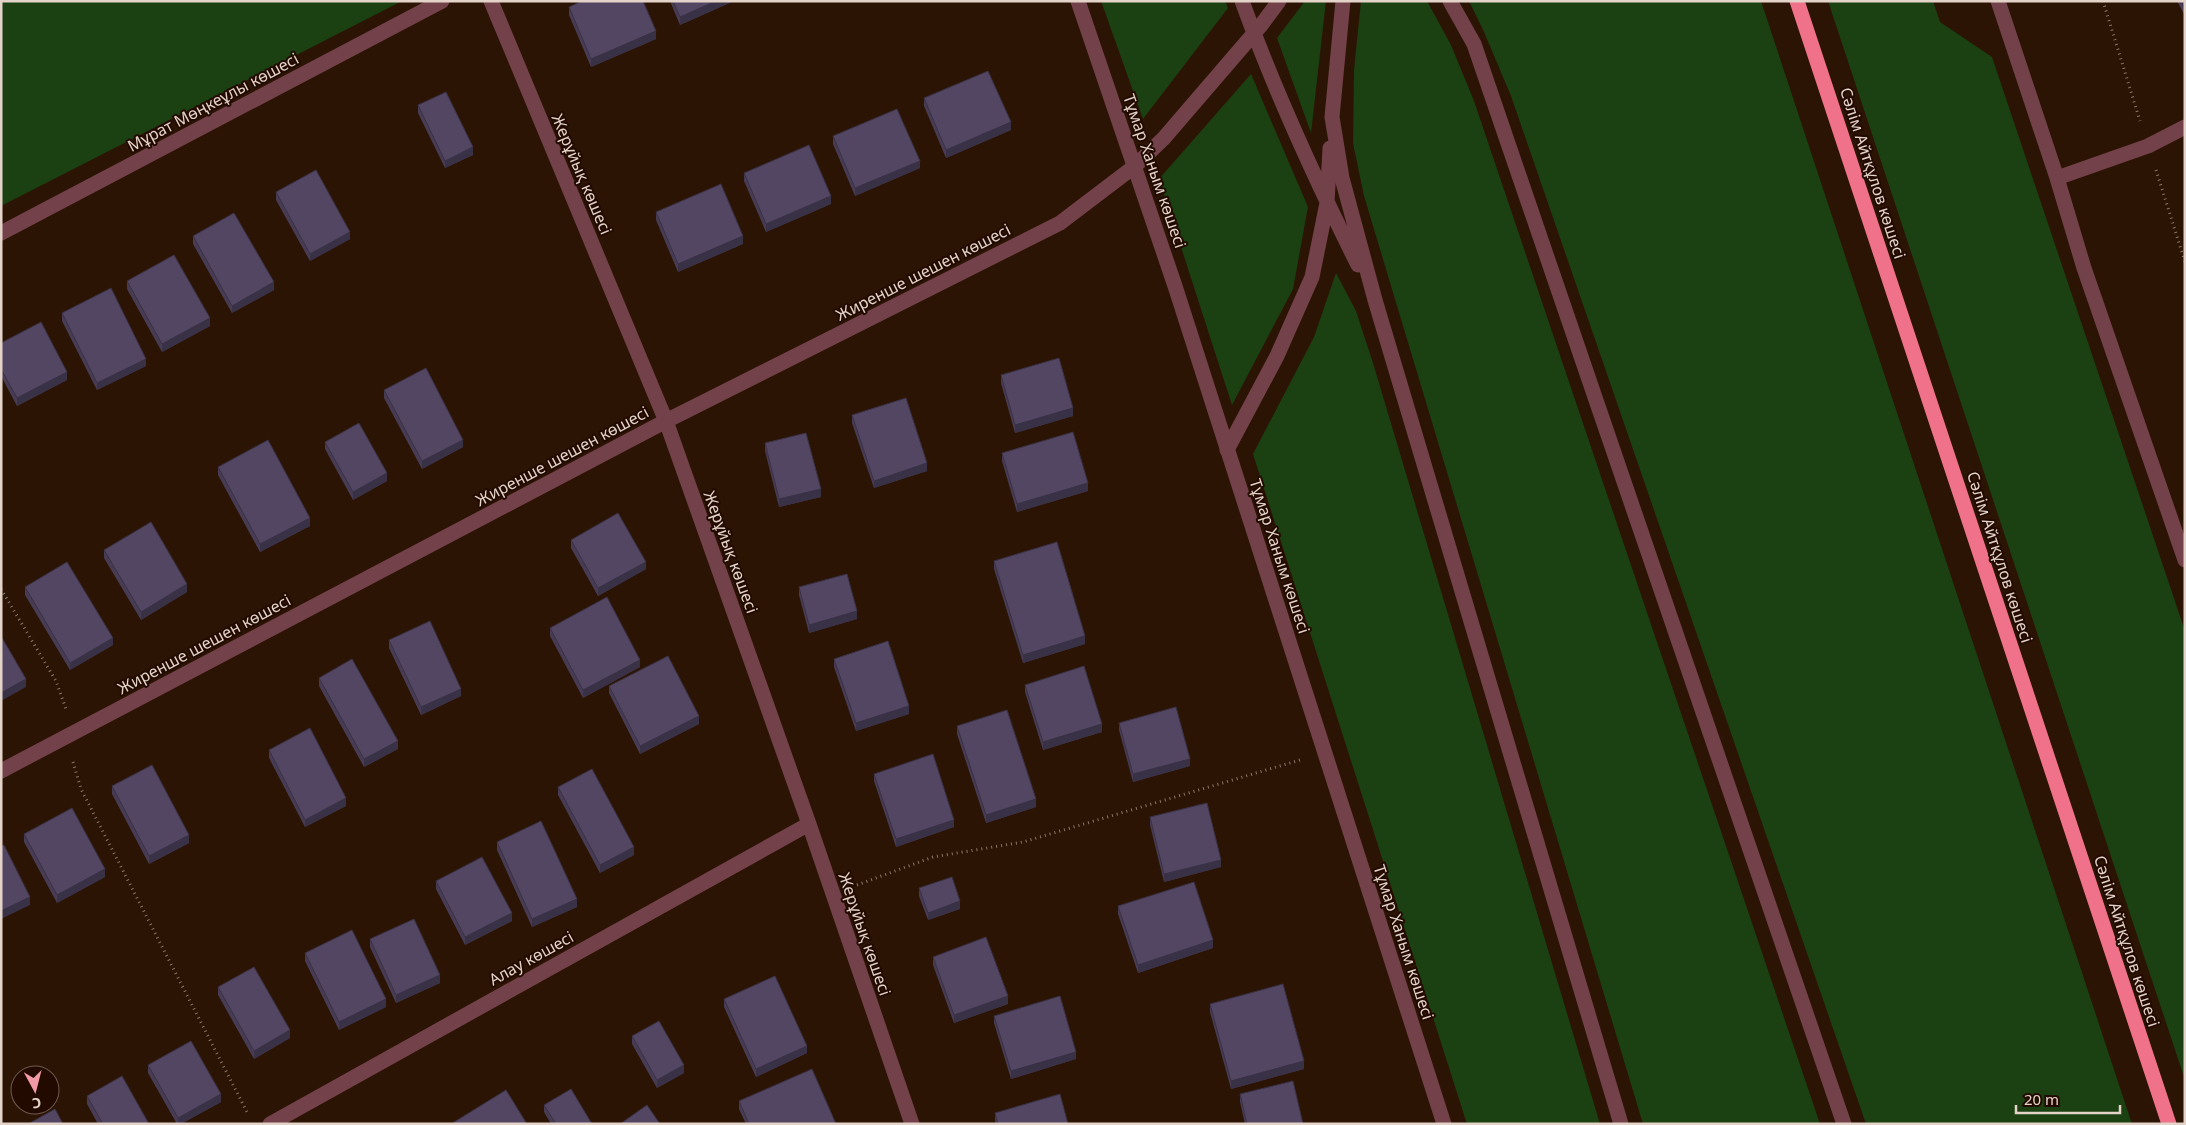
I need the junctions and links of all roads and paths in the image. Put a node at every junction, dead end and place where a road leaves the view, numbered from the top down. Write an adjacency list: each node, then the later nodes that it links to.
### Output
1 (442, 1): 16 (street, Мұрат Мөңкеұлы көшесі)
2 (491, 1): 18 (street, Жерұйық көшесі)
3 (1078, 1): 13 (street, Тұмар Ханым көшесі)
4 (1242, 1): 10 (street)
5 (1279, 1): 10 (street, Жиренше шешен көшесі)
6 (1343, 1): 11 (street)
7 (1450, 1): 32 (street)
8 (1797, 1): 33 (highway, Сәлім Айтқұлов көшесі)
9 (1998, 1): 14 (street)
10 (1254, 34): 13 (street, Жиренше шешен көшесі); 15 (street)
11 (1332, 117): 15 (street); 17 (street)
12 (2185, 127): 14 (street)
13 (1135, 166): 18 (street, Жиренше шешен көшесі); 19 (street, Тұмар Ханым көшесі)
14 (2057, 178): 20 (street)
15 (1327, 203): 17 (street); 19 (street)
16 (1, 233)
17 (1375, 300): 31 (street)
18 (666, 421): 22 (street, Жиренше шешен көшесі); 25 (street, Жерұйық көшесі)
19 (1227, 450): 23 (street, Тұмар Ханым көшесі)
20 (2185, 560)
21 (1, 590): 22 (path)
22 (69, 735): 24 (street, Жиренше шешен көшесі); 27 (path)
23 (1325, 753): 26 (path); 30 (street, Тұмар Ханым көшесі)
24 (1, 771)
25 (809, 824): 26 (street, Жерұйық көшесі); 28 (street, Алау көшесі)
26 (833, 894): 29 (street, Жерұйық көшесі)
27 (249, 1115)
28 (270, 1124)
29 (912, 1124)
30 (1444, 1124)
31 (1621, 1124)
32 (1844, 1124)
33 (2170, 1124)

